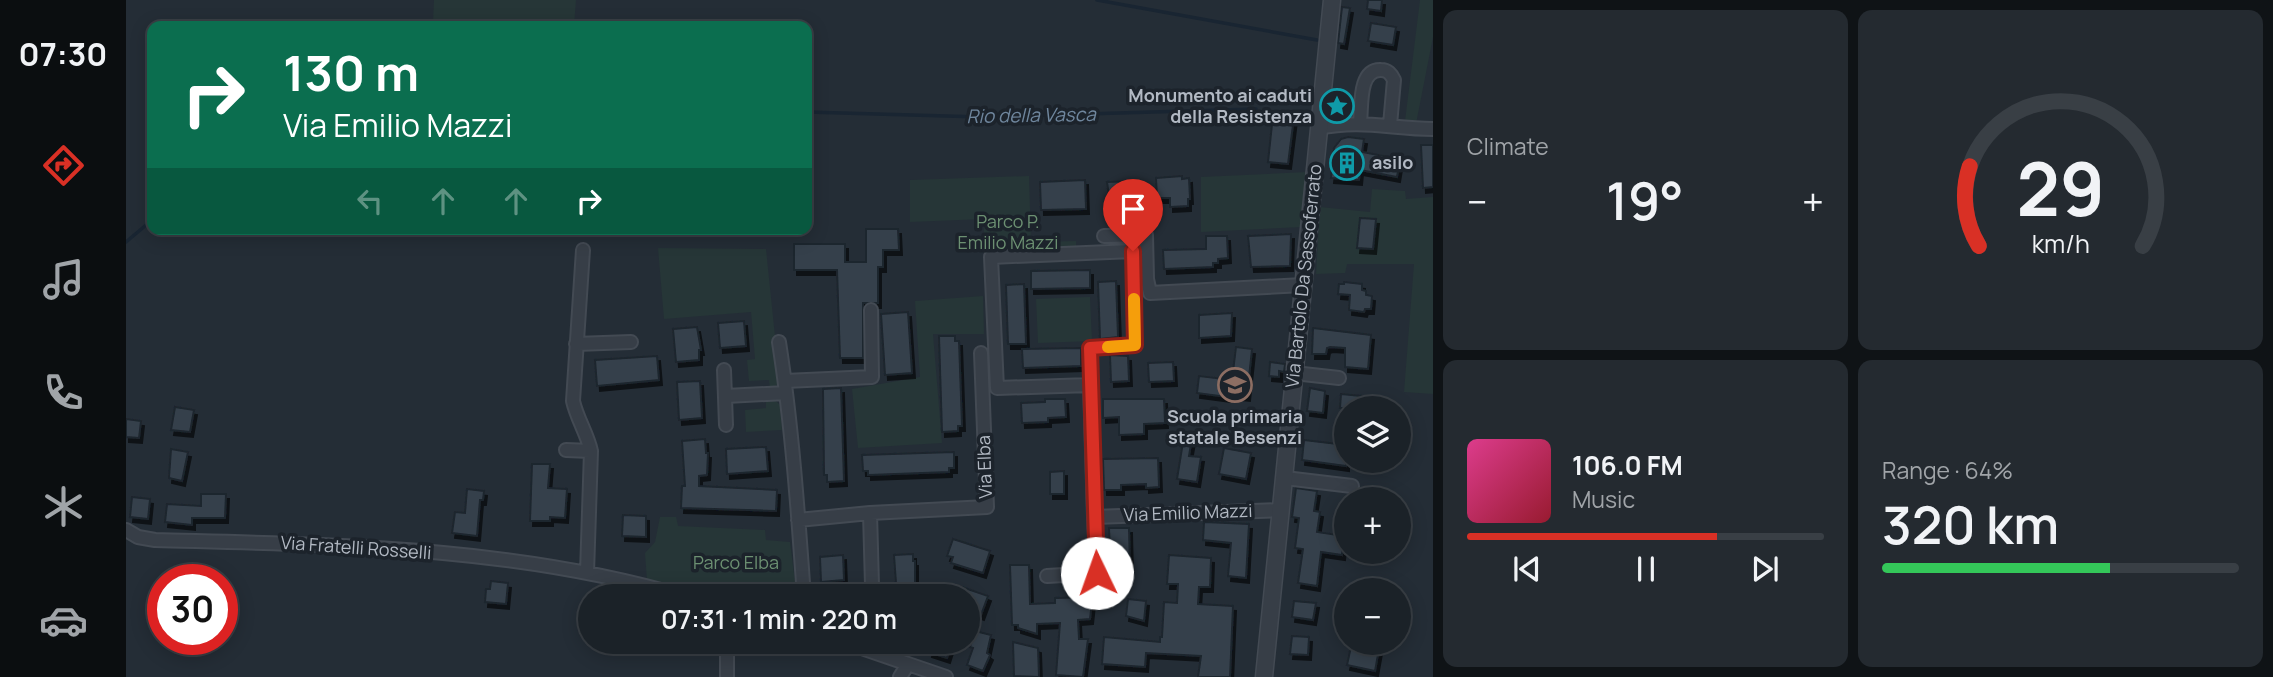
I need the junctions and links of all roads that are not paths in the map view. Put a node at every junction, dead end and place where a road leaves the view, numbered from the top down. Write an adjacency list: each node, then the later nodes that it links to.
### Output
1 (1332, 0): 4 (street, Via Bartolo Da Sassoferrato)
2 (1360, 122): 3 (street); 3 (street); 4 (street)
3 (1390, 125): 5 (street)
4 (1319, 128): 8 (street, Via Bartolo Da Sassoferrato)
5 (1433, 129)
6 (1104, 236): 8 (street)
7 (583, 250): 12 (street)
8 (1303, 285): 15 (street, Via Bartolo Da Sassoferrato)
9 (871, 310): 18 (street)
10 (631, 342): 12 (street)
11 (779, 342): 18 (street)
12 (576, 344): 22 (street)
13 (981, 352): 26 (street, Via Elba)
14 (724, 370): 19 (street)
15 (1294, 373): 16 (street); 23 (street, Via Bartolo Da Sassoferrato)
16 (1339, 378)
17 (1090, 385): 17 (street); 27 (street)
18 (785, 387): 19 (street); 28 (street)
19 (726, 396): 20 (street)
20 (726, 425)
21 (566, 450): 22 (street)
22 (591, 451): 30 (street)
23 (1285, 478): 24 (street); 25 (street, Via Bartolo Da Sassoferrato)
24 (1352, 486)
25 (1282, 510): 27 (street, Via Emilio Mazzi); 41 (street, Via Bartolo Da Sassoferrato)
26 (870, 513): 28 (street, Via Elba); 34 (street)
27 (1094, 517): 31 (street)
28 (798, 520): 33 (street)
29 (126, 530): 30 (street, Via Fratelli Rosselli)
30 (587, 573): 32 (street, Via Fratelli Rosselli)
31 (1047, 576)
32 (632, 584)
33 (803, 584)
34 (873, 584)
35 (727, 654): 38 (street)
36 (879, 654): 37 (street)
37 (908, 664): 39 (street); 40 (street)
38 (727, 677)
39 (900, 677)
40 (946, 677)
41 (1264, 677)

